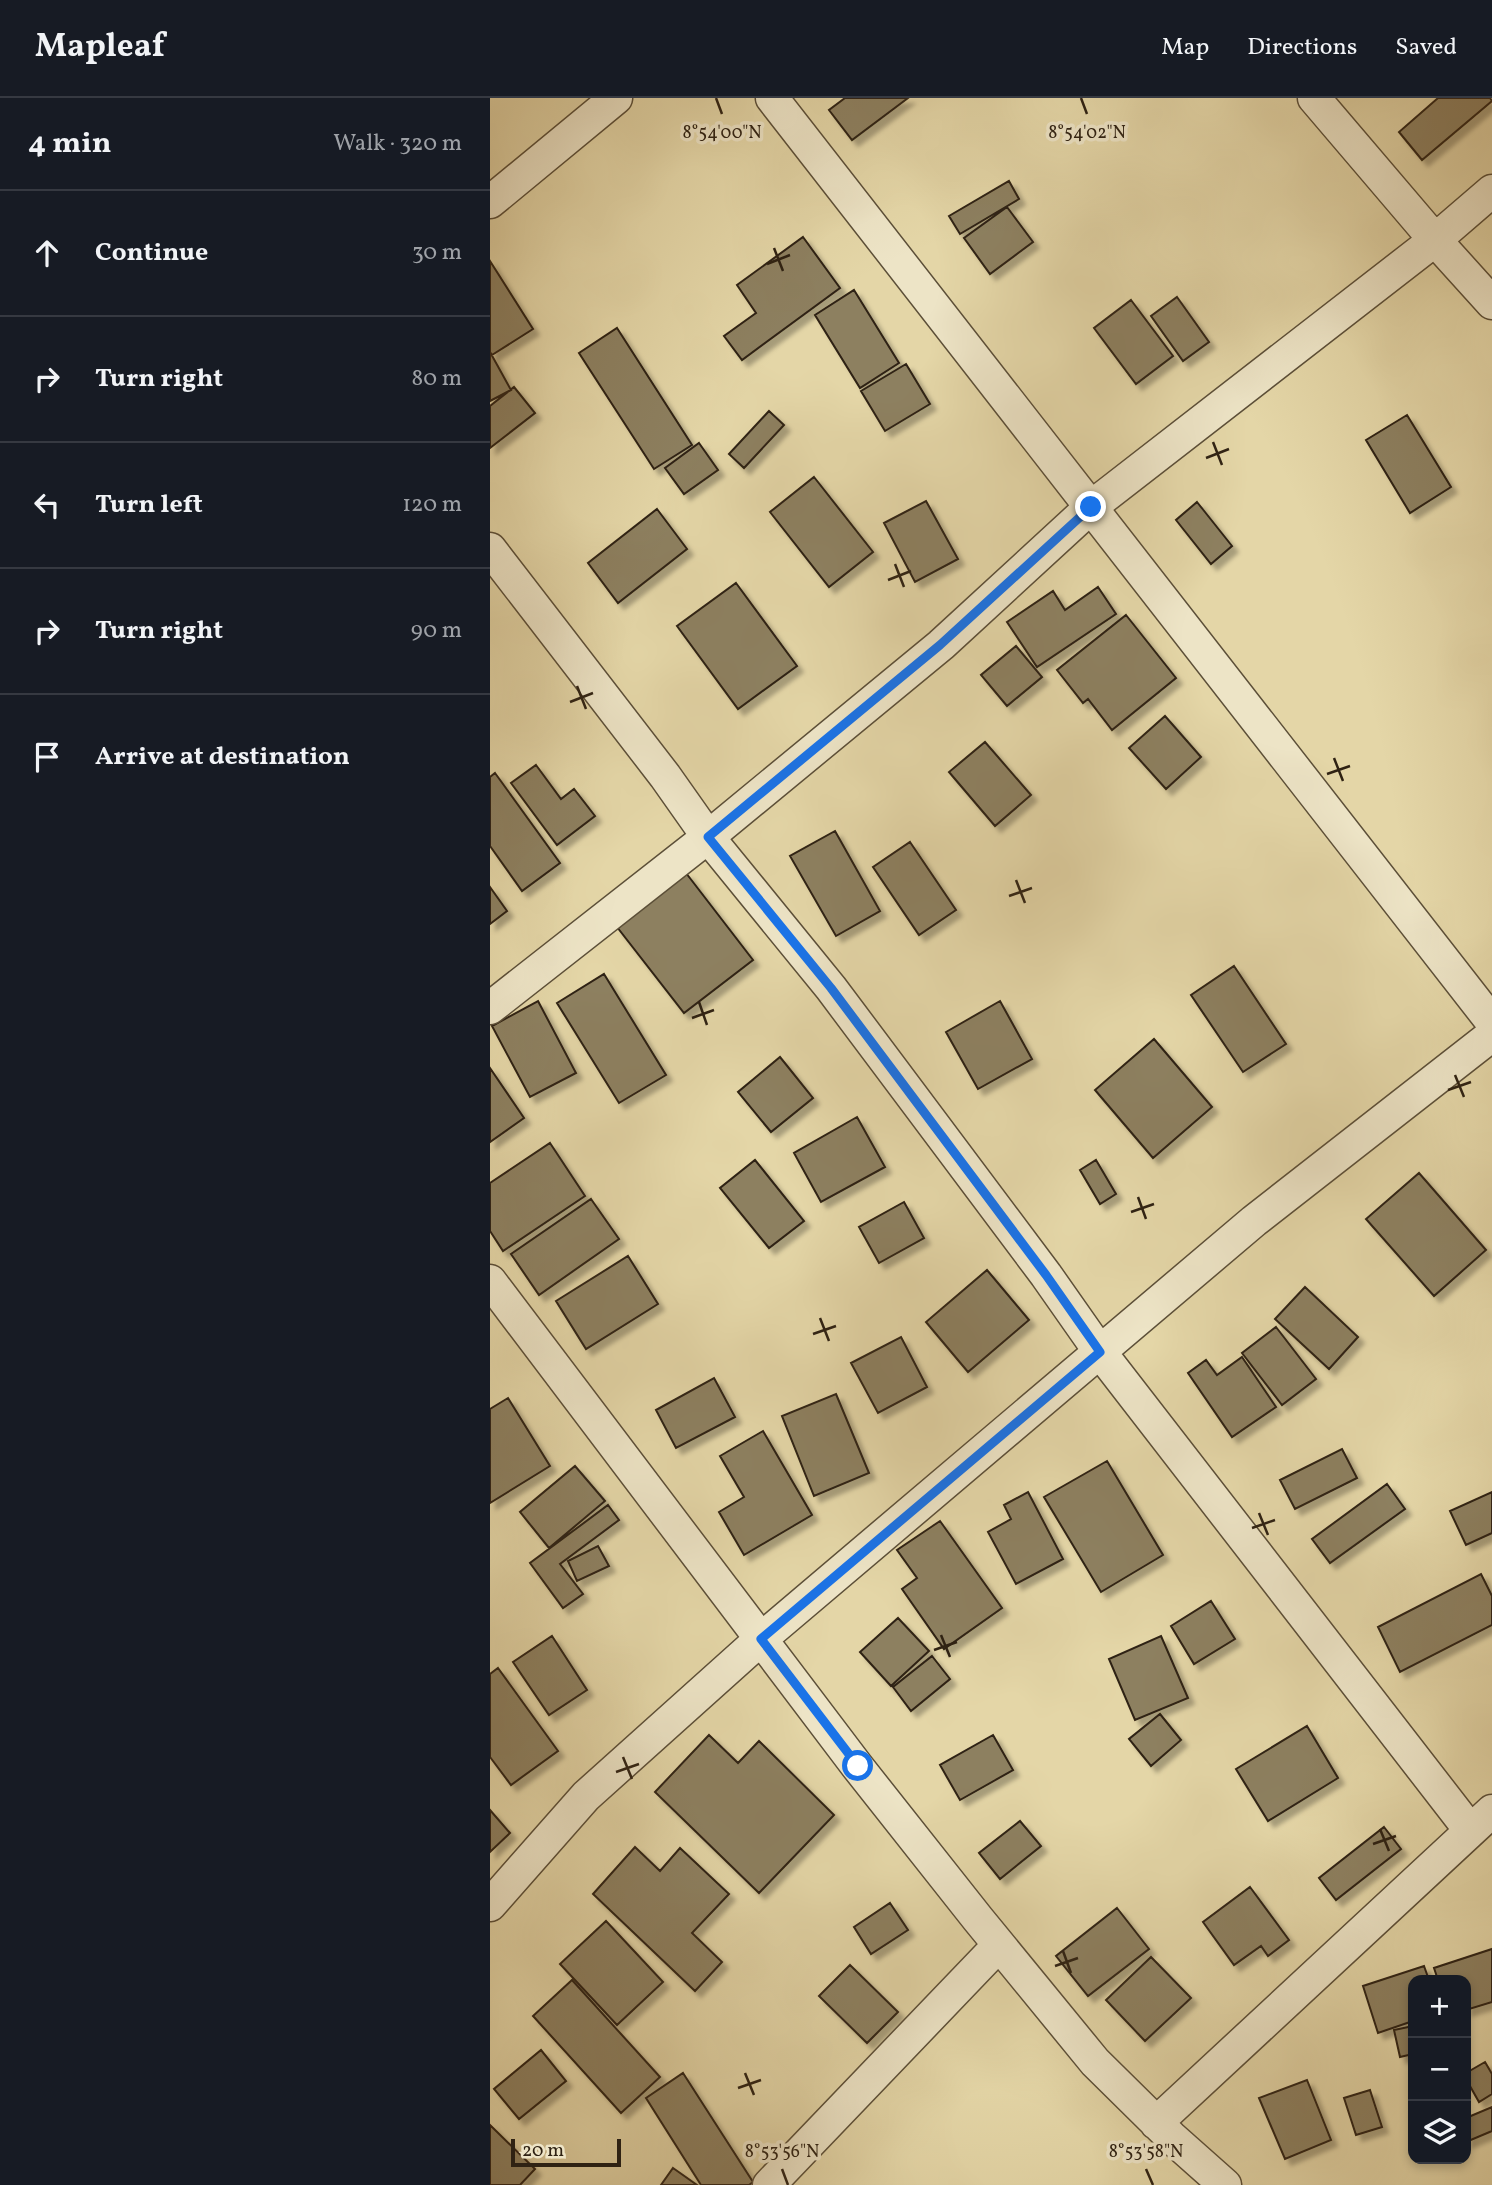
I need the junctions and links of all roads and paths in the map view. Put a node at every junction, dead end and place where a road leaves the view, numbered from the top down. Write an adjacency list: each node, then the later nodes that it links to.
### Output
1 (616, 98): 5 (street)
2 (772, 98): 8 (street)
3 (1314, 98): 6 (street)
4 (1492, 191): 6 (street)
5 (490, 202)
6 (1434, 240): 7 (street); 8 (street)
7 (1492, 303)
8 (1091, 507): 10 (street); 12 (street)
9 (490, 549): 10 (street)
10 (708, 837): 11 (street); 15 (street)
11 (490, 1008)
12 (1492, 1022)
13 (1492, 1035): 15 (street)
14 (490, 1281): 16 (street)
15 (1100, 1352): 16 (street); 17 (street)
16 (761, 1639): 18 (street); 19 (street)
17 (1481, 1821): 20 (street)
18 (490, 1905)
19 (999, 1945): 20 (street); 21 (street)
20 (1156, 2123): 22 (street)
21 (769, 2185)
22 (1225, 2185)

